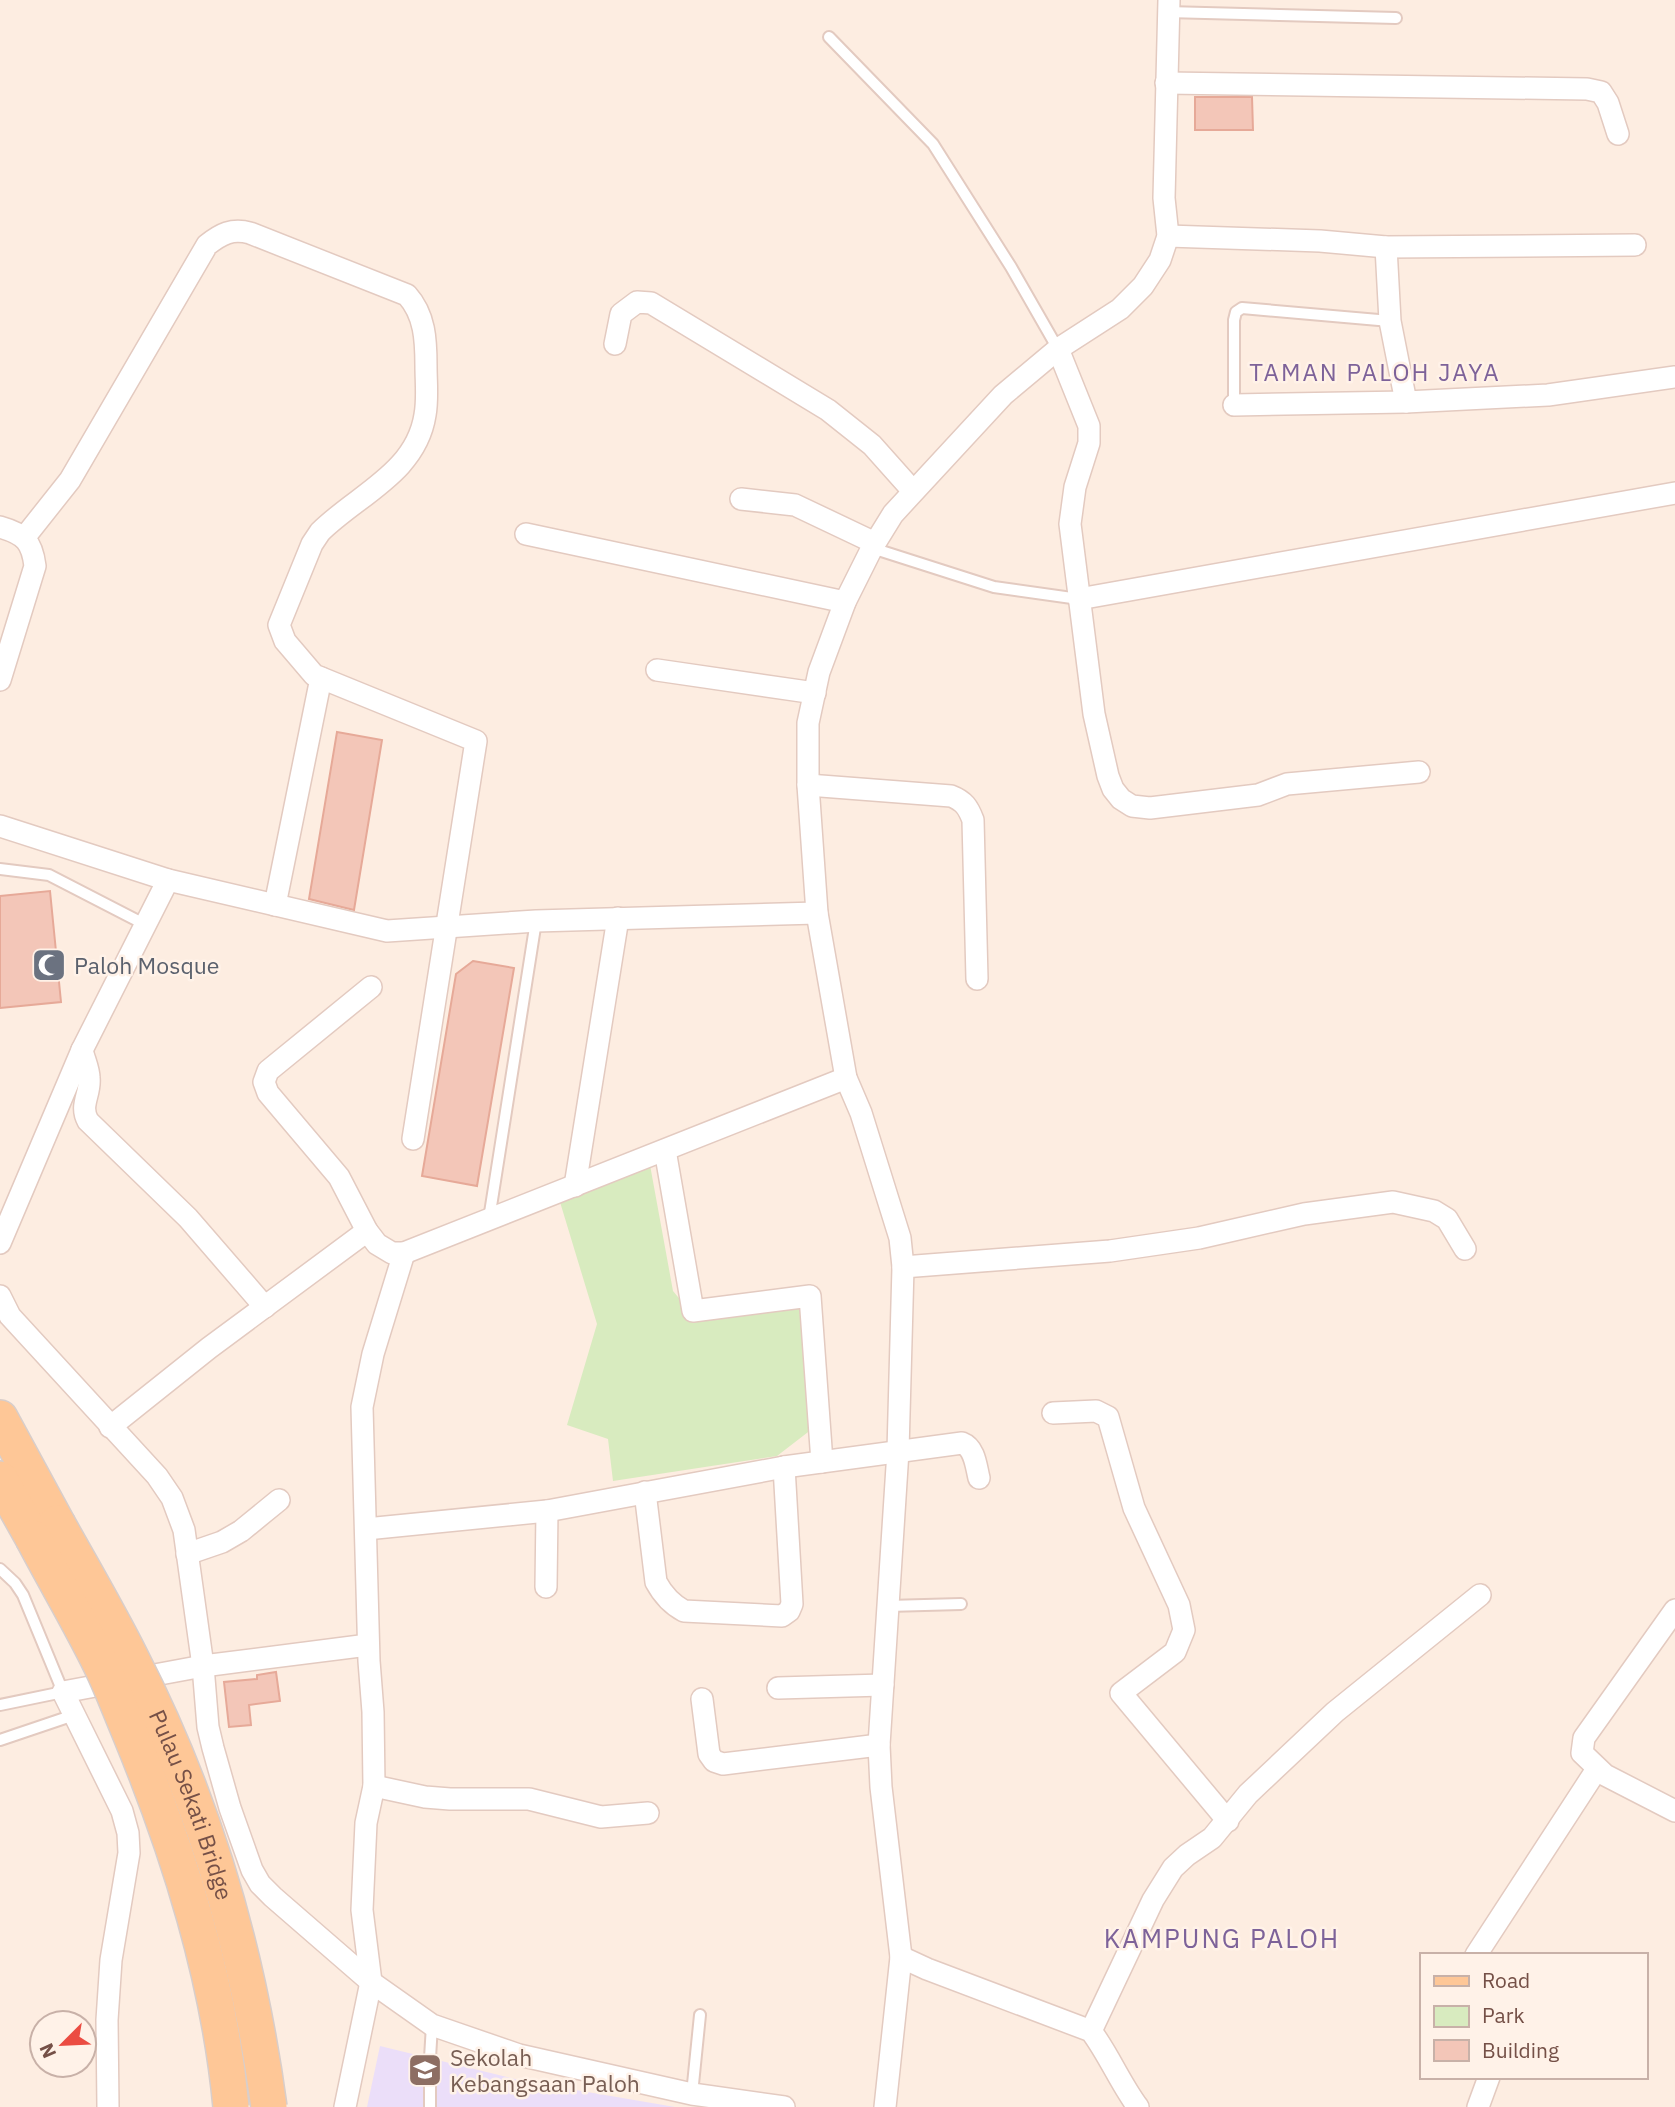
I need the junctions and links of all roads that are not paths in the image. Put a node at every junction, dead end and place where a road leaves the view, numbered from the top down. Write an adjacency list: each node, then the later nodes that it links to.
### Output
1 (1168, 6): 2 (lane); 4 (street)
2 (1396, 18)
3 (829, 37): 11 (lane)
4 (1166, 83): 5 (street); 6 (street)
5 (1618, 134)
6 (1168, 236): 8 (street); 11 (street)
7 (1635, 245): 8 (street)
8 (1386, 247): 9 (street)
9 (1390, 321): 13 (street); 14 (lane)
10 (615, 344): 15 (street)
11 (1058, 349): 15 (street); 22 (street)
12 (1675, 377): 13 (street)
13 (1406, 402): 14 (street)
14 (1234, 405)
15 (913, 491): 21 (street)
16 (1675, 493): 22 (street)
17 (741, 499): 21 (street)
18 (0, 527): 20 (street)
19 (526, 534): 23 (street)
20 (24, 538): 25 (street); 26 (street)
21 (874, 546): 22 (lane); 23 (street)
22 (1079, 599): 28 (street)
23 (845, 601): 27 (street)
24 (657, 670): 27 (street)
25 (321, 678): 33 (street); 38 (street)
26 (0, 680)
27 (815, 693): 29 (street)
28 (1419, 772)
29 (808, 785): 34 (street); 39 (street)
30 (0, 827): 32 (street)
31 (0, 869): 37 (lane)
32 (169, 880): 33 (street); 37 (street)
33 (275, 905): 38 (street)
34 (817, 913): 35 (street); 42 (street)
35 (618, 918): 36 (street); 45 (street)
36 (536, 921): 38 (street); 46 (lane)
37 (146, 925): 41 (street)
38 (445, 927): 43 (street)
39 (977, 979)
40 (372, 987): 47 (street)
41 (82, 1050): 48 (street); 53 (street)
42 (846, 1077): 44 (street); 51 (street)
43 (413, 1139)
44 (664, 1150): 45 (street); 58 (street)
45 (575, 1186): 46 (street)
46 (489, 1219): 50 (street)
47 (367, 1231): 50 (street); 53 (street)
48 (0, 1243)
49 (1465, 1249): 51 (street)
50 (404, 1253): 65 (street)
51 (903, 1267): 57 (street)
52 (0, 1296): 56 (street)
53 (265, 1307): 56 (street)
54 (1053, 1413): 88 (street)
55 (0, 1418): 66 (main road)
56 (110, 1427): 67 (street)
57 (898, 1451): 58 (street); 60 (street); 72 (street)
58 (822, 1462): 59 (street)
59 (784, 1467): 61 (street); 61 (street)
60 (979, 1478)
61 (645, 1492): 64 (street)
62 (4, 1496): 66 (main road)
63 (279, 1500): 67 (street)
64 (547, 1511): 65 (street); 69 (street)
65 (366, 1529): 74 (street)
66 (45, 1530): 98 (main road, Pulau Sekati Bridge, bridge); 99 (main road, Pulau Sekati Bridge, bridge)
67 (187, 1554): 75 (street)
68 (0, 1569): 78 (lane)
69 (546, 1587)
70 (1479, 1595): 88 (street)
71 (961, 1604): 72 (lane)
72 (888, 1606): 76 (street)
73 (1675, 1610): 84 (street)
74 (369, 1645): 75 (street); 85 (street)
75 (203, 1667): 78 (street); 91 (street)
76 (883, 1685): 77 (street); 83 (street)
77 (778, 1688)
78 (63, 1692): 80 (lane); 81 (street)
79 (702, 1699): 83 (street)
80 (0, 1705)
81 (74, 1715): 82 (lane); 97 (street)
82 (0, 1740)
83 (879, 1745): 90 (street)
84 (1597, 1769): 86 (street); 89 (street)
85 (374, 1786): 87 (street); 91 (street)
86 (1675, 1811)
87 (648, 1813)
88 (1228, 1821): 94 (street)
89 (1477, 1953)
90 (901, 1957): 94 (street); 103 (street)
91 (370, 1982): 93 (street); 100 (street)
92 (700, 2015): 96 (lane)
93 (432, 2025): 96 (street); 101 (lane)
94 (1091, 2031): 104 (street)
95 (1488, 2079): 105 (street)
96 (692, 2094): 102 (street)
97 (108, 2107)
98 (231, 2107)
99 (269, 2107)
100 (345, 2107)
101 (430, 2107)
102 (783, 2107)
103 (885, 2107)
104 (1138, 2107)
105 (1478, 2107)

